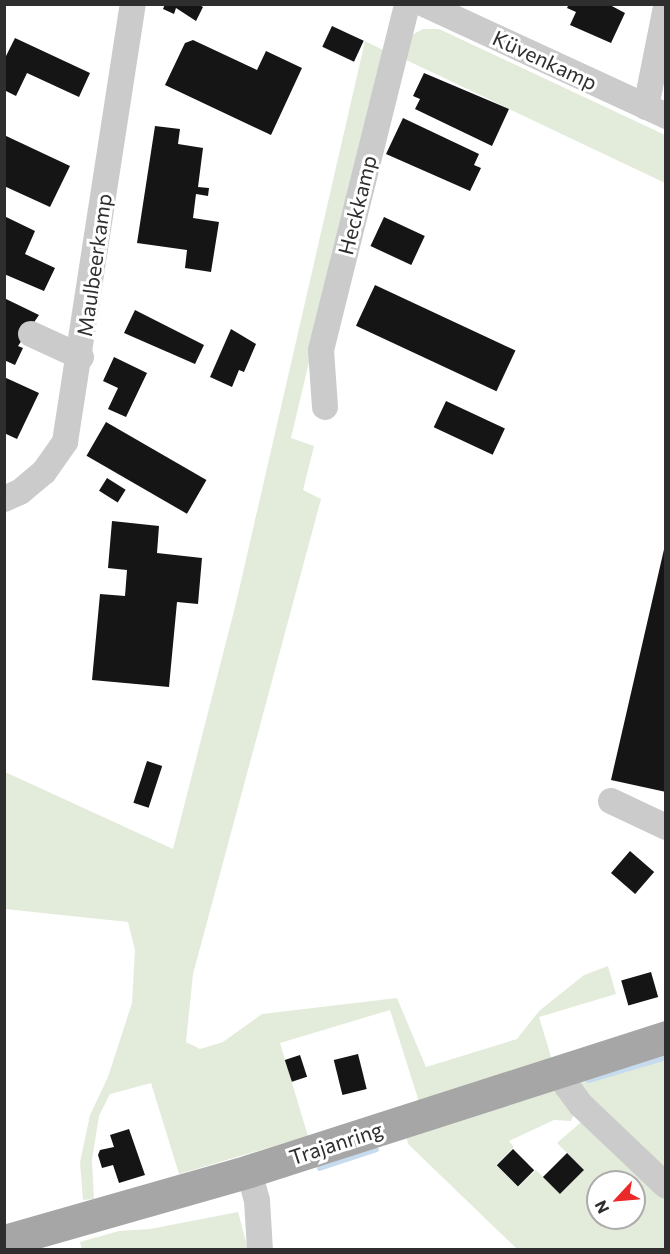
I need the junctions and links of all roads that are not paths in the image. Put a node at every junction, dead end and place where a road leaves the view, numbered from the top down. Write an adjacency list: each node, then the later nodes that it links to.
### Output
1 (133, 4): 7 (street, Maulbeerkamp)
2 (407, 4): 8 (street, Heckkamp)
3 (424, 4): 5 (street, Küvenkamp)
4 (666, 7): 5 (street)
5 (656, 112)
6 (31, 334): 7 (street)
7 (81, 357): 9 (street, Maulbeerkamp)
8 (325, 407)
9 (4, 499)
10 (611, 801): 11 (street)
11 (666, 827)
12 (666, 1036): 13 (main road, Trajanring)
13 (562, 1069): 14 (main road, Trajanring); 15 (street)
14 (249, 1171): 16 (main road, Trajanring); 17 (street)
15 (666, 1186)
16 (4, 1241)
17 (260, 1250)

